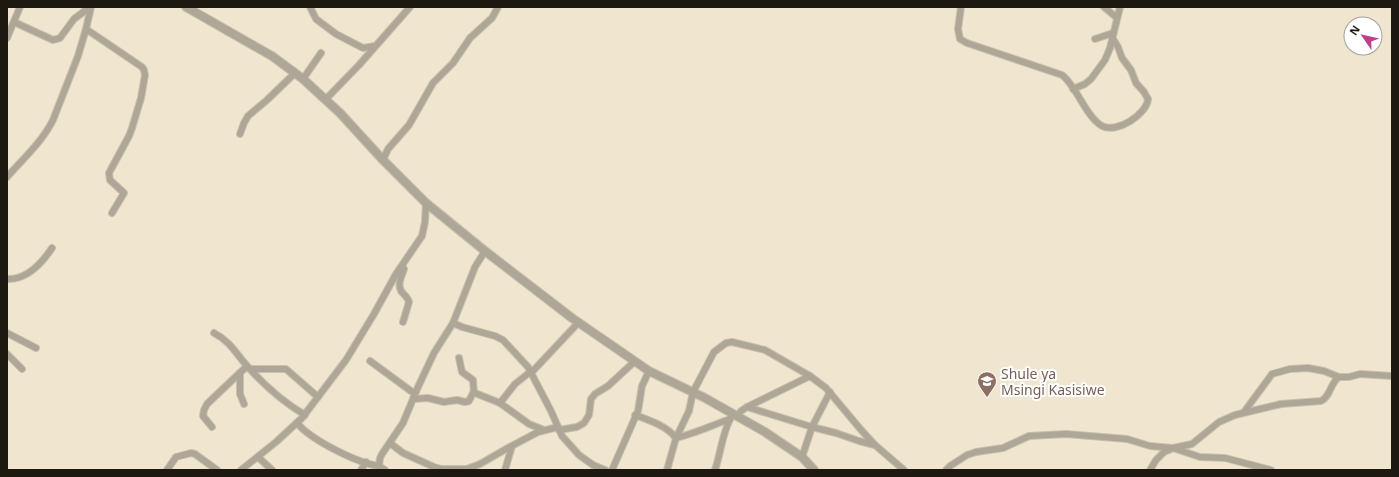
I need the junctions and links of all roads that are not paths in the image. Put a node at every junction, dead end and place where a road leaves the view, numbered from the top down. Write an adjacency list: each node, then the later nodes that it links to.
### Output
1 (20, 7): 12 (street)
2 (90, 7): 12 (street); 13 (street)
3 (186, 7): 10 (street)
4 (310, 7): 17 (street)
5 (410, 7): 17 (street)
6 (498, 7): 24 (street)
7 (961, 7): 21 (street)
8 (1104, 7): 11 (street)
9 (1120, 7): 11 (street)
10 (199, 10): 19 (street)
11 (1117, 18): 14 (street)
12 (14, 22): 15 (street)
13 (86, 29): 25 (street); 27 (street)
14 (1113, 35): 16 (street); 21 (street); 21 (street)
15 (7, 38)
16 (1095, 39)
17 (375, 46): 22 (street)
18 (321, 54): 20 (street)
19 (295, 73): 20 (street); 23 (street)
20 (303, 79): 22 (street)
21 (1073, 89)
22 (326, 99): 24 (street)
23 (240, 134)
24 (383, 160): 26 (street)
25 (7, 177)
26 (426, 203): 29 (street); 30 (street)
27 (112, 213)
28 (52, 248): 31 (street)
29 (485, 251): 33 (street); 34 (street)
30 (402, 266): 32 (street); 54 (street)
31 (7, 279)
32 (403, 322)
33 (579, 322): 41 (street); 46 (street)
34 (453, 323): 46 (street); 53 (street)
35 (7, 333): 37 (street)
36 (214, 333): 42 (street)
37 (36, 348)
38 (7, 354): 43 (street)
39 (459, 358): 52 (street)
40 (370, 361): 53 (street)
41 (634, 362): 44 (street); 65 (street)
42 (249, 368): 45 (street); 54 (street); 59 (street)
43 (22, 369)
44 (649, 370): 50 (street); 60 (street)
45 (240, 373): 56 (street); 63 (street)
46 (530, 373): 55 (street); 65 (street)
47 (810, 376): 50 (street); 51 (street); 57 (street)
48 (1392, 376): 49 (street)
49 (1340, 377): 58 (street); 58 (street)
50 (693, 392): 61 (street); 67 (street)
51 (830, 392): 64 (street); 69 (street)
52 (474, 393): 53 (street); 55 (street)
53 (414, 397): 68 (street)
54 (318, 398): 59 (street)
55 (500, 403): 66 (street)
56 (244, 404)
57 (746, 407): 61 (street); 64 (street)
58 (1244, 412): 71 (street)
59 (305, 415): 62 (street)
60 (635, 415): 67 (street); 86 (street)
61 (733, 416): 67 (street); 73 (street); 88 (street)
62 (297, 423): 72 (street); 74 (street)
63 (212, 427)
64 (812, 427): 69 (street); 73 (street)
65 (558, 429): 66 (street); 85 (street)
66 (544, 430): 70 (street)
67 (676, 438): 87 (street)
68 (390, 443): 75 (street); 83 (street)
69 (875, 445): 90 (street)
70 (512, 446): 76 (street); 84 (street)
71 (1173, 448): 91 (street); 92 (street); 93 (street)
72 (258, 457): 79 (street); 80 (street)
73 (802, 457): 89 (street)
74 (366, 462): 75 (street); 81 (street)
75 (379, 466): 82 (street)
76 (466, 469): 83 (street)
77 (167, 470): 78 (street)
78 (216, 470)
79 (241, 470)
80 (272, 470)
81 (361, 470)
82 (385, 470)
83 (441, 470)
84 (505, 470)
85 (605, 470)
86 (612, 470)
87 (667, 470)
88 (715, 470)
89 (814, 470)
90 (904, 470)
91 (946, 470)
92 (1150, 470)
93 (1271, 470)

